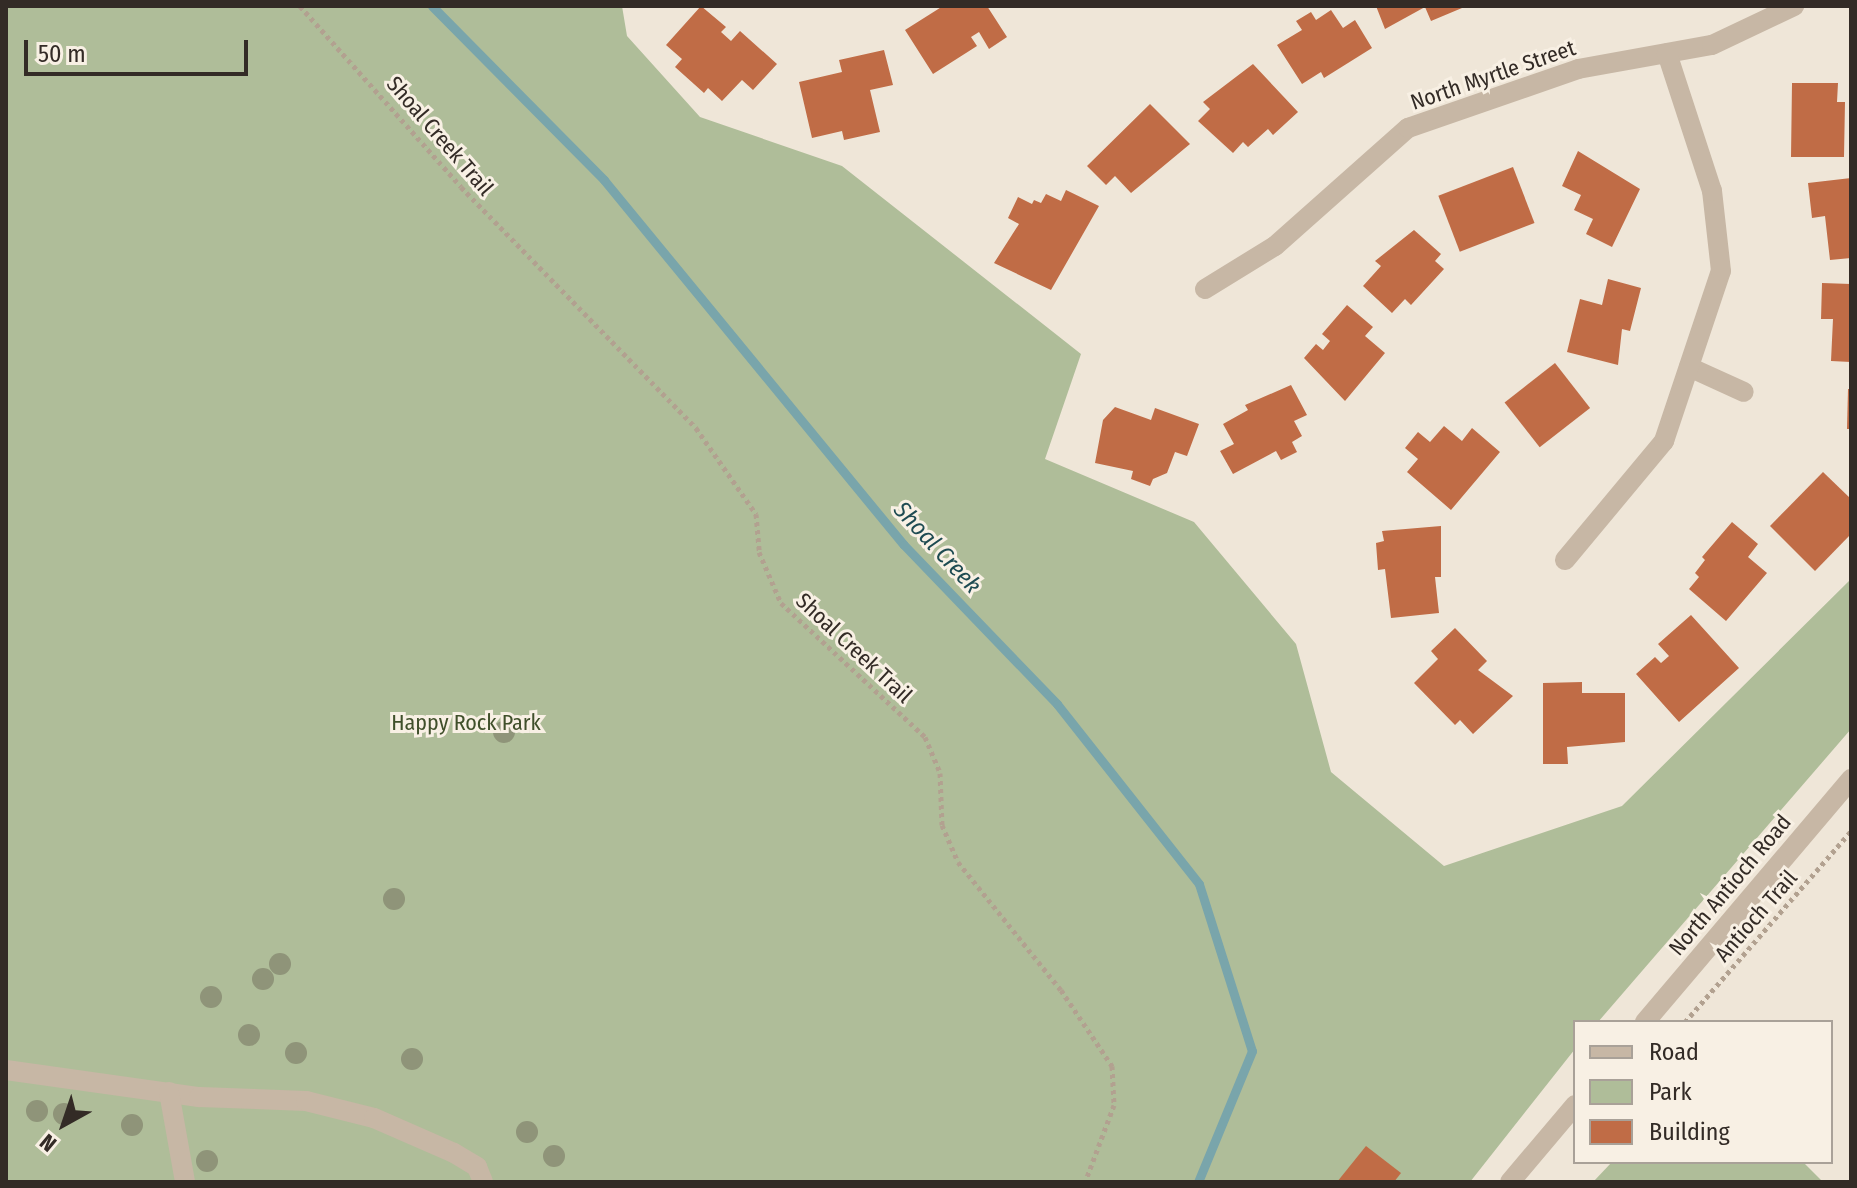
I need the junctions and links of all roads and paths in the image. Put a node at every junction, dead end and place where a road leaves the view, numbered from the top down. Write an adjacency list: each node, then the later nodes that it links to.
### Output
1 (300, 6): 17 (path, Shoal Creek Trail)
2 (1794, 6): 3 (street, North Myrtle Street)
3 (1667, 53): 4 (street, North Myrtle Street); 5 (street)
4 (1205, 289)
5 (1689, 367): 6 (street); 7 (street)
6 (1744, 392)
7 (1565, 560)
8 (1851, 779): 10 (street, North Antioch Road)
9 (1851, 831): 11 (path, Antioch Trail)
10 (1647, 1020)
11 (1687, 1020)
12 (6, 1070): 13 (street)
13 (169, 1092): 15 (street); 16 (street)
14 (1573, 1107): 18 (street)
15 (185, 1182)
16 (483, 1182)
17 (1085, 1182)
18 (1510, 1182)

